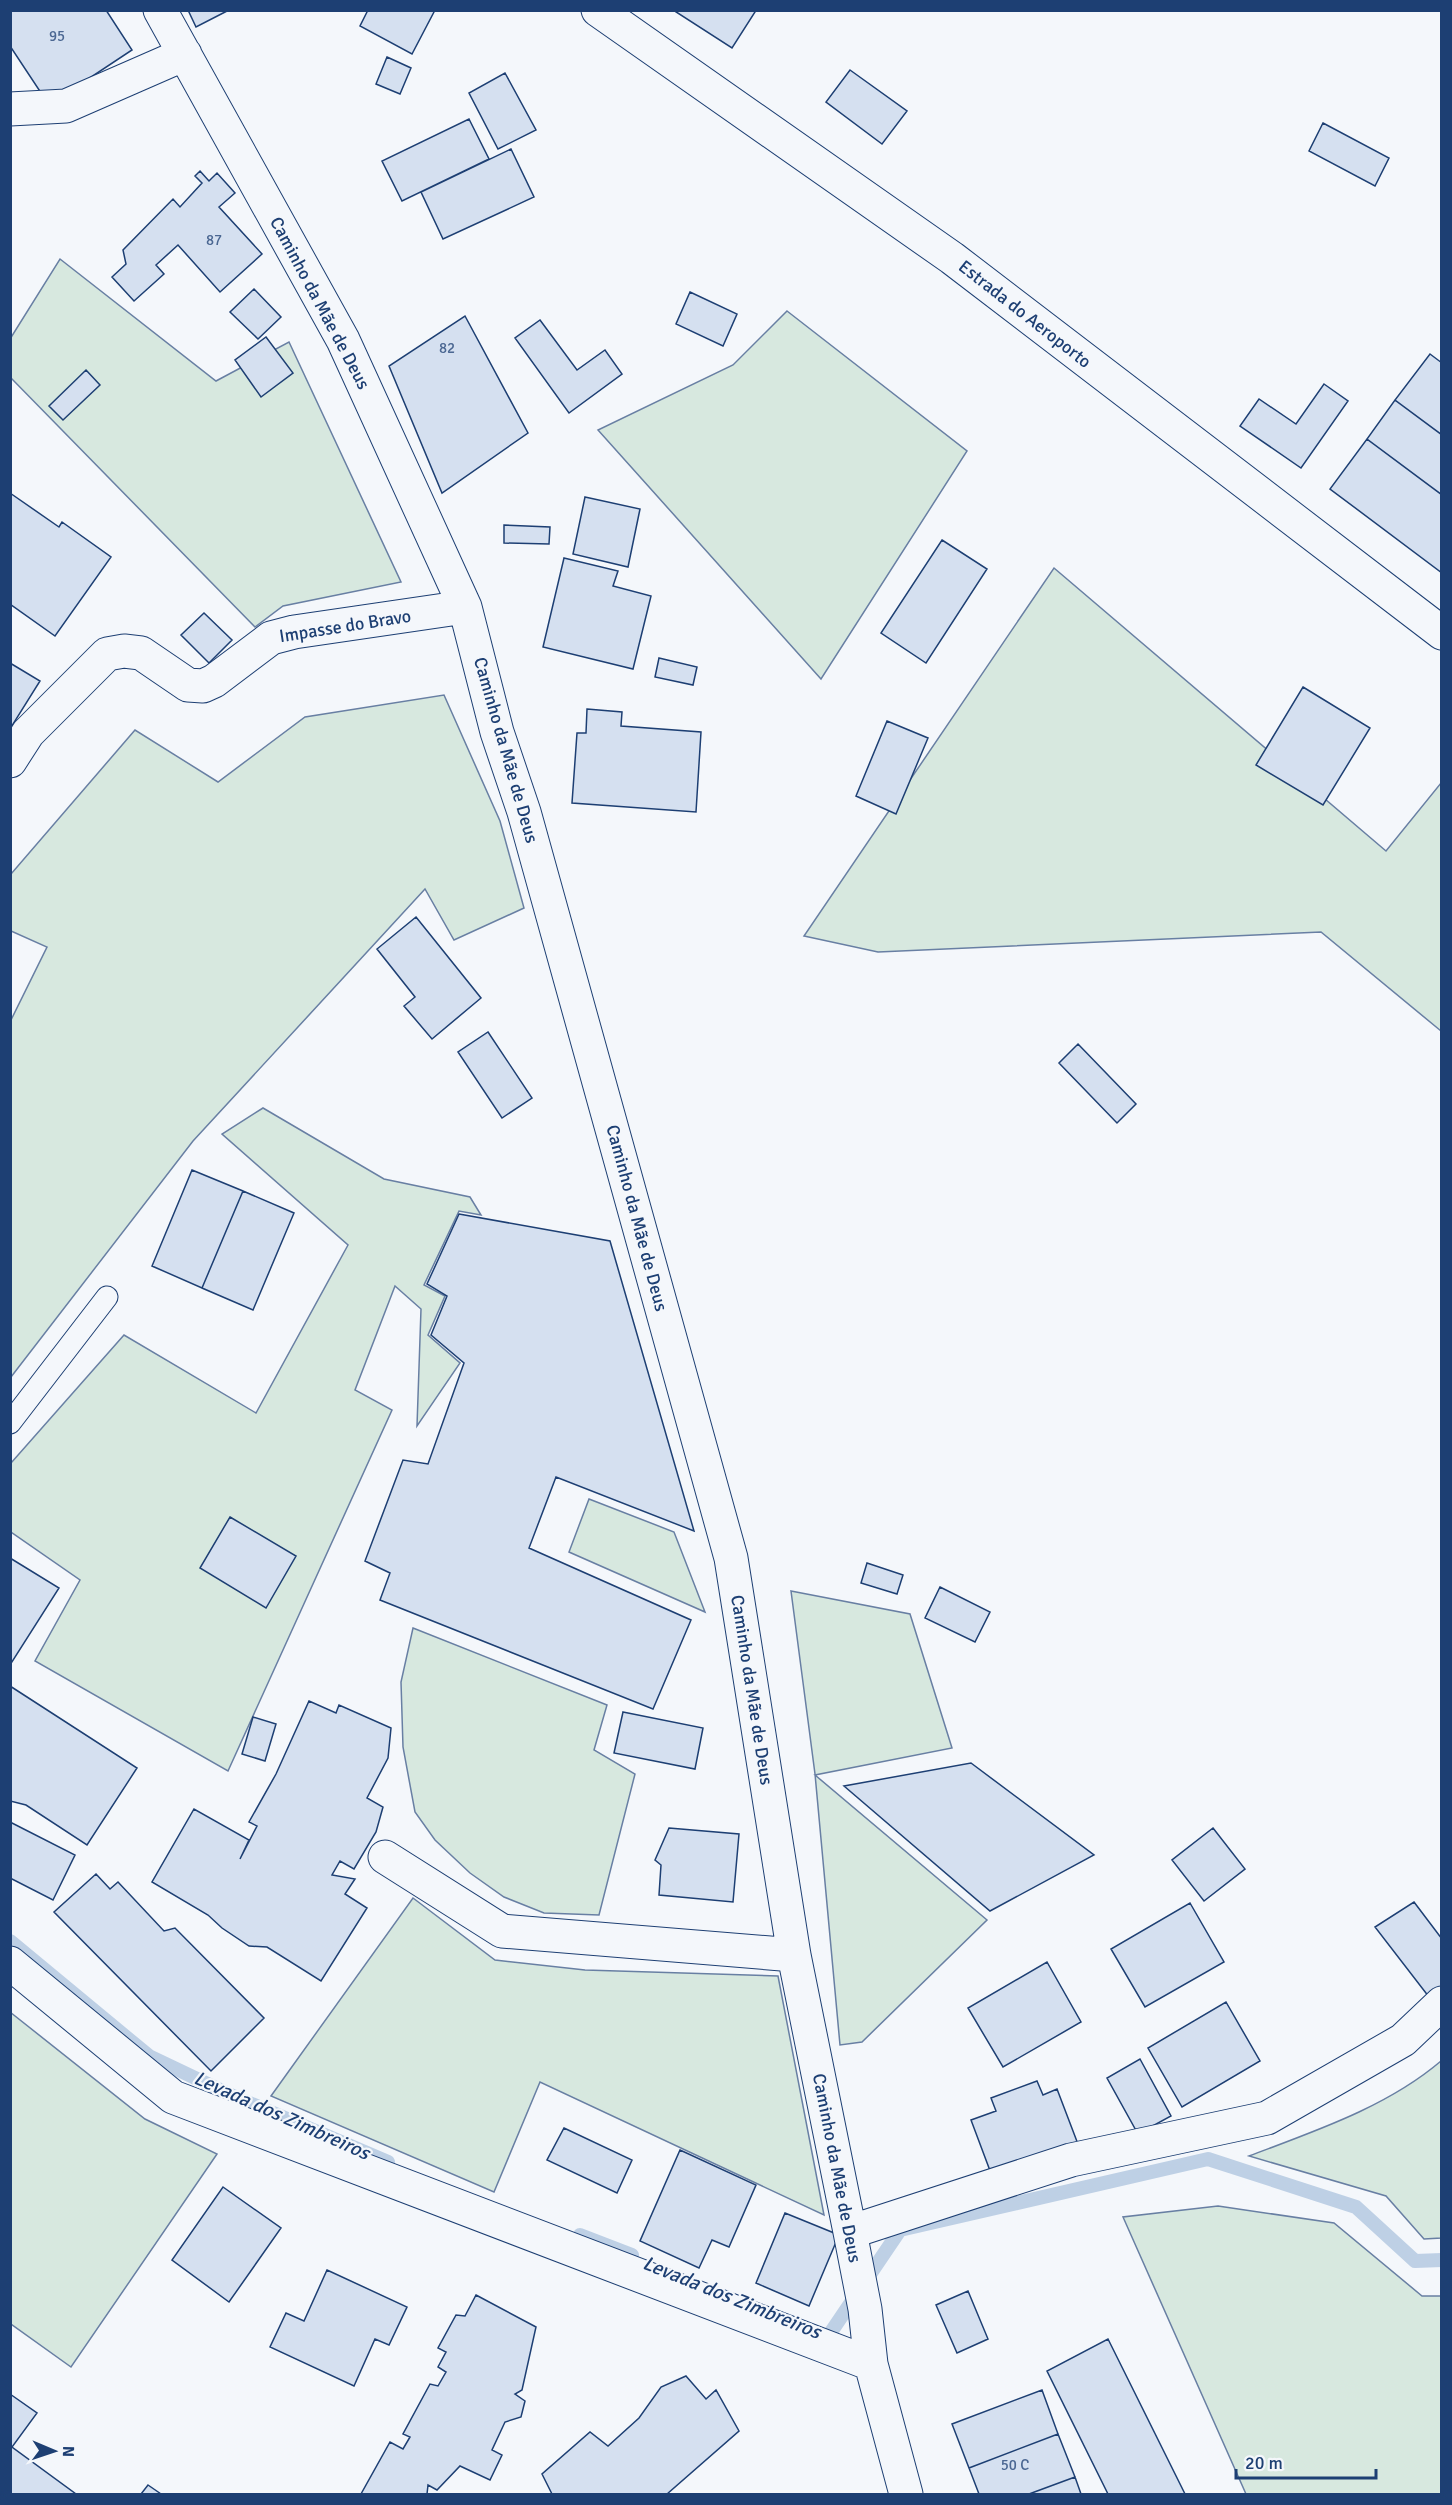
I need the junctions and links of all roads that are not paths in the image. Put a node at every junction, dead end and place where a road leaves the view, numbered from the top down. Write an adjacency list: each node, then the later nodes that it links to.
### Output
1 (160, 10): 3 (street, Caminho da Mãe de Deus)
2 (598, 10): 6 (street, Estrada do Aeroporto)
3 (185, 54): 4 (street); 5 (street, Caminho da Mãe de Deus)
4 (10, 109)
5 (465, 607): 7 (street, Impasse do Bravo); 11 (street, Caminho da Mãe de Deus)
6 (1442, 633)
7 (10, 761)
8 (107, 1297): 9 (lane)
9 (10, 1424)
10 (385, 1857): 11 (street)
11 (794, 1955): 14 (street, Caminho da Mãe de Deus)
12 (10, 1963): 15 (street)
13 (1442, 2003): 14 (street)
14 (850, 2232): 15 (street, Caminho da Mãe de Deus)
15 (871, 2364): 16 (street, Caminho da Mãe de Deus)
16 (906, 2494)

